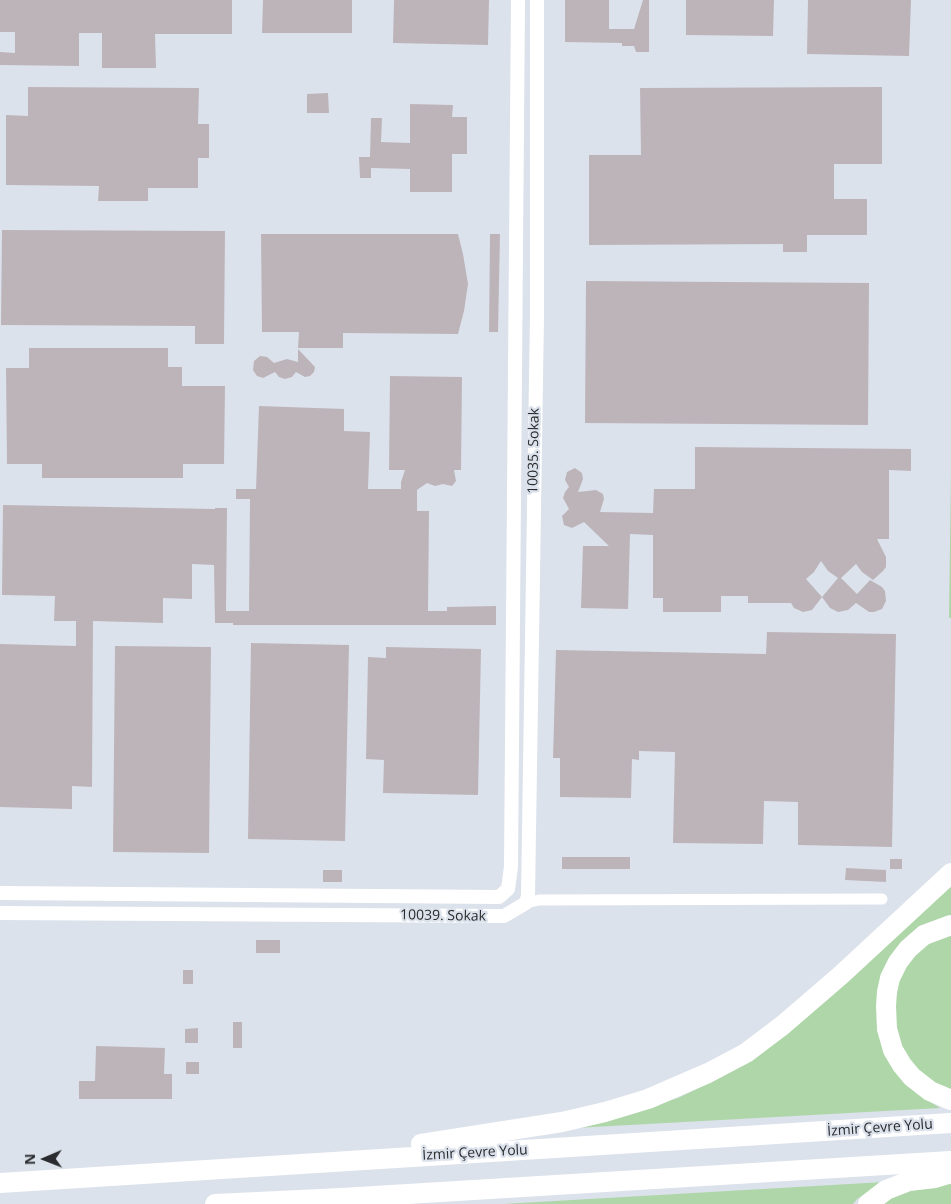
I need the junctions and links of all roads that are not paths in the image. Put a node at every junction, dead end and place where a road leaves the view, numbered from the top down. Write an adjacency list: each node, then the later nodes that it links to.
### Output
1 (518, 0): 5 (street, 10035. Sokak)
2 (538, 0): 7 (street, 10035. Sokak)
3 (951, 873): 13 (highway)
4 (0, 893): 5 (street, 10039. Sokak)
5 (499, 897)
6 (882, 899): 7 (street, 10039. Sokak)
7 (526, 902): 8 (street, 10039. Sokak)
8 (0, 913)
9 (951, 925): 10 (highway)
10 (951, 1100)
11 (951, 1123): 13 (highway, İzmir Çevre Yolu)
12 (951, 1161): 16 (highway)
13 (291, 1164): 15 (highway, İzmir Çevre Yolu)
14 (951, 1173): 19 (highway)
15 (0, 1182)
16 (342, 1198): 17 (highway); 18 (highway)
17 (215, 1204)
18 (376, 1204)
19 (868, 1204)

